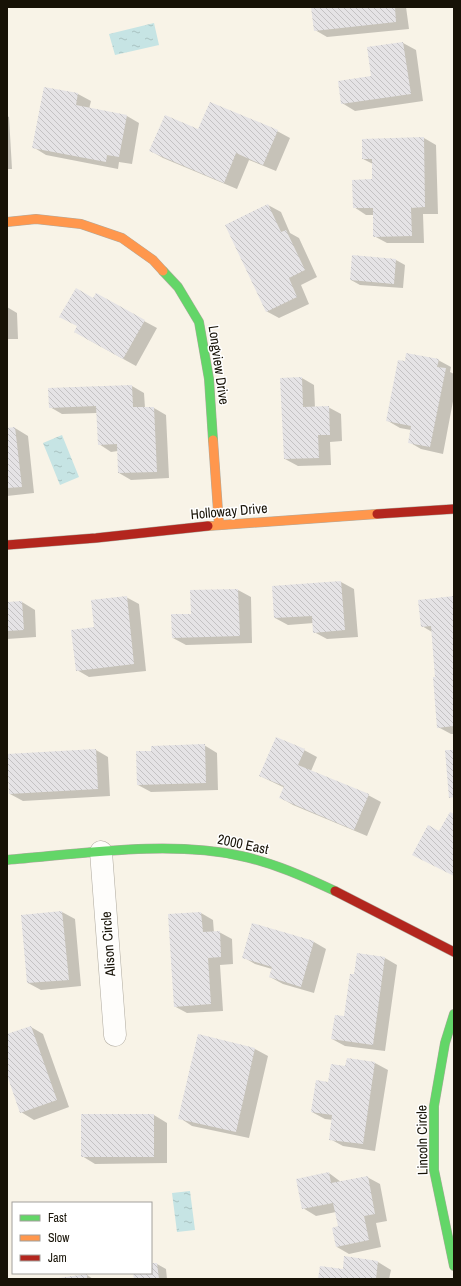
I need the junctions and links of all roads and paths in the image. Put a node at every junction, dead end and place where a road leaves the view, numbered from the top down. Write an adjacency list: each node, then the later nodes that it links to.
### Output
1 (7, 222): 3 (street, Longview Drive)
2 (454, 509): 3 (street, Holloway Drive)
3 (219, 525): 4 (street, Holloway Drive)
4 (7, 545)
5 (101, 852): 6 (street, 2000 East); 7 (street, 2000 East); 9 (street, Alison Circle)
6 (7, 860)
7 (454, 952)
8 (454, 1014): 10 (street, Lincoln Circle)
9 (115, 1035)
10 (454, 1266)

